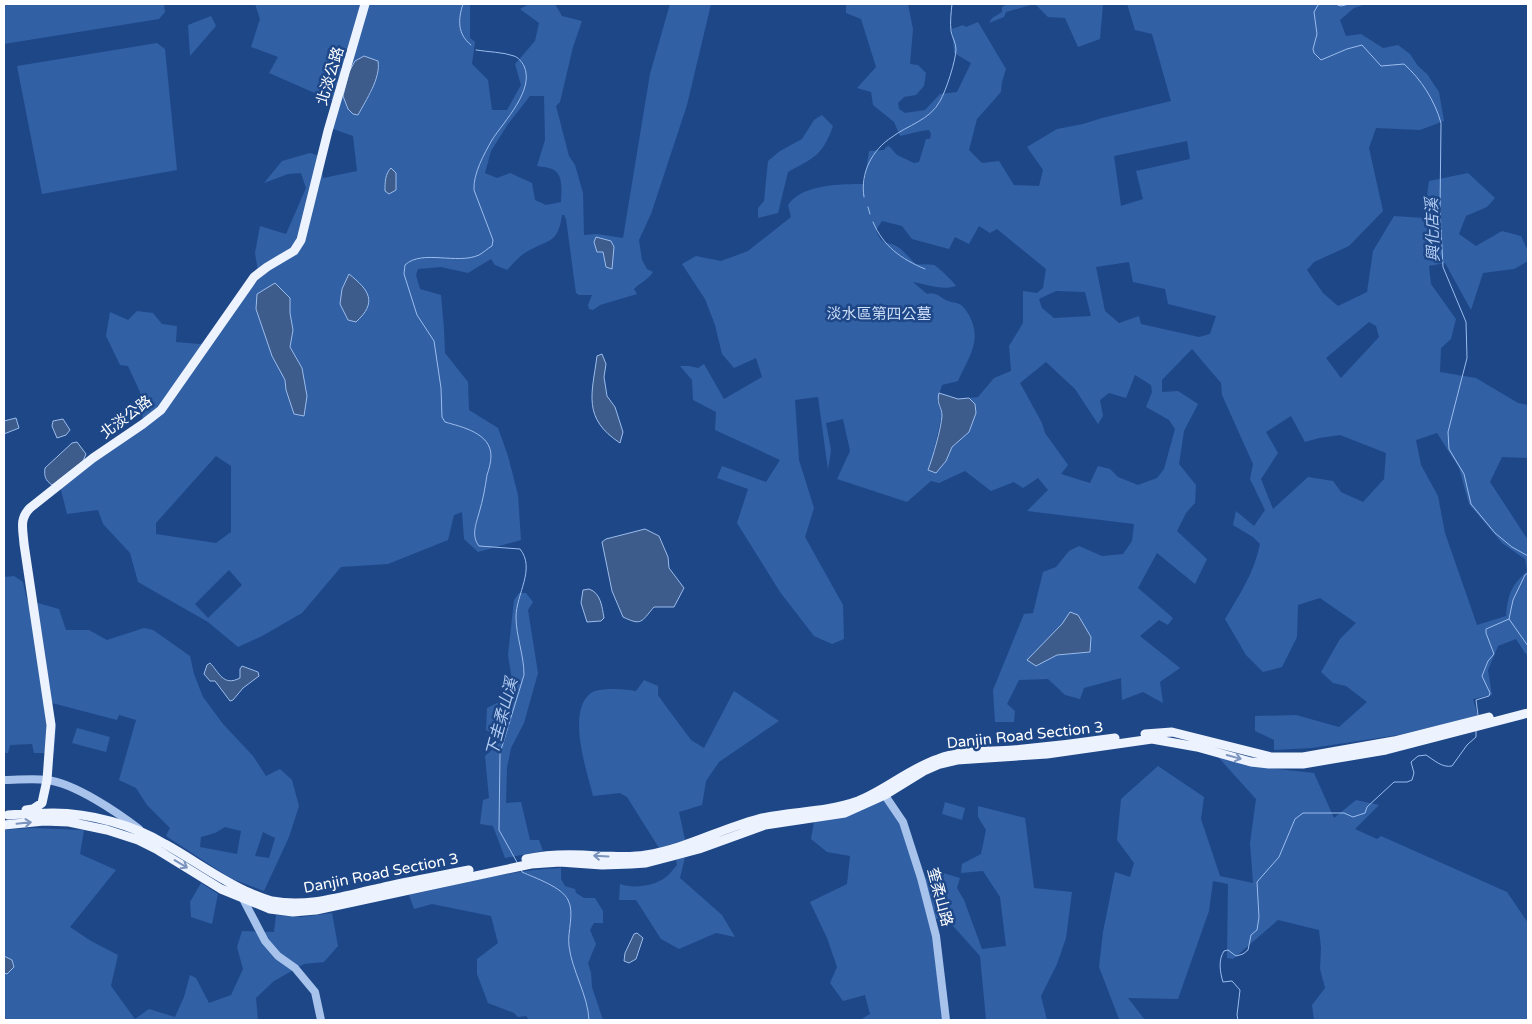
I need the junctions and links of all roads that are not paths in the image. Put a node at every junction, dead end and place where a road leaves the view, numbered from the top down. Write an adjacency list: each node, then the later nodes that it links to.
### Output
1 (365, 4): 6 (main road, 北淡公路)
2 (1528, 707): 4 (main road, Danjin Road Section 3)
3 (1528, 713): 4 (main road, Danjin Road Section 3)
4 (1478, 723): 7 (main road, Danjin Road Section 3)
5 (4, 780): 6 (street)
6 (47, 780): 8 (main road, 北淡公路); 10 (street)
7 (883, 792): 11 (main road, Danjin Road Section 3); 13 (street, 奎柔山路)
8 (6, 815): 10 (main road, Danjin Road Section 3)
9 (4, 825): 10 (main road, Danjin Road Section 3, one-way to 10)
10 (140, 835): 11 (main road, Danjin Road Section 3)
11 (242, 894): 12 (street)
12 (320, 1020)
13 (946, 1020)

